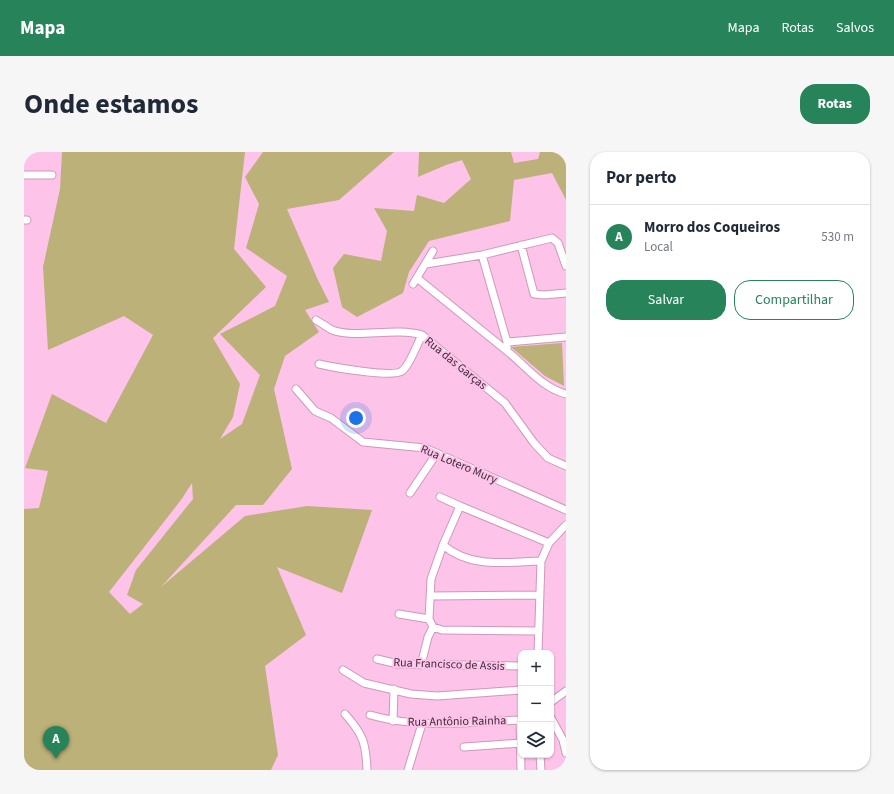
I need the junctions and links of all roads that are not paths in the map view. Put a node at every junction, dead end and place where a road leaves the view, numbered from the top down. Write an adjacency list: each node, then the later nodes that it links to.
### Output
1 (24, 175): 2 (street)
2 (52, 175)
3 (521, 245): 5 (street); 7 (street); 8 (street)
4 (433, 251): 6 (street)
5 (482, 254): 6 (street); 12 (street)
6 (426, 264): 13 (street)
7 (566, 266)
8 (566, 292)
9 (316, 320): 10 (street, Rua das Garças)
10 (422, 335): 14 (street); 18 (street, Rua das Garças)
11 (566, 337): 12 (street)
12 (506, 342): 13 (street)
13 (507, 351): 16 (street)
14 (319, 364)
15 (296, 389): 17 (street, Rua Lotero Mury)
16 (566, 394)
17 (437, 453): 19 (street); 22 (street, Rua Lotero Mury)
18 (566, 466)
19 (410, 493)
20 (440, 497): 21 (street)
21 (460, 506): 24 (street); 25 (street)
22 (566, 510)
23 (566, 525): 24 (street)
24 (549, 543): 26 (street)
25 (443, 545): 26 (street); 28 (street)
26 (541, 561): 27 (street)
27 (539, 595): 28 (street); 32 (street)
28 (431, 596): 30 (street)
29 (399, 614): 30 (street)
30 (429, 619): 31 (street)
31 (433, 627): 32 (street); 35 (street)
32 (539, 631): 33 (street)
33 (538, 650)
34 (377, 659): 35 (street, Rua Francisco de Assis)
35 (421, 665): 36 (street, Rua Francisco de Assis)
36 (518, 666)
37 (343, 670): 38 (street)
38 (394, 689): 39 (street); 45 (street)
39 (518, 690)
40 (566, 691): 41 (street)
41 (554, 700)
42 (345, 714): 53 (street)
43 (370, 715): 45 (street, Rua Antônio Rainha)
44 (518, 720): 47 (street, Rua Antônio Rainha)
45 (393, 721): 47 (street, Rua Antônio Rainha)
46 (553, 722): 50 (street)
47 (422, 724): 54 (street)
48 (518, 743): 49 (street)
49 (464, 747)
50 (566, 753)
51 (521, 758): 56 (street)
52 (540, 758): 57 (street)
53 (367, 770)
54 (408, 770)
55 (516, 770): 56 (street)
56 (521, 770)
57 (541, 770)

